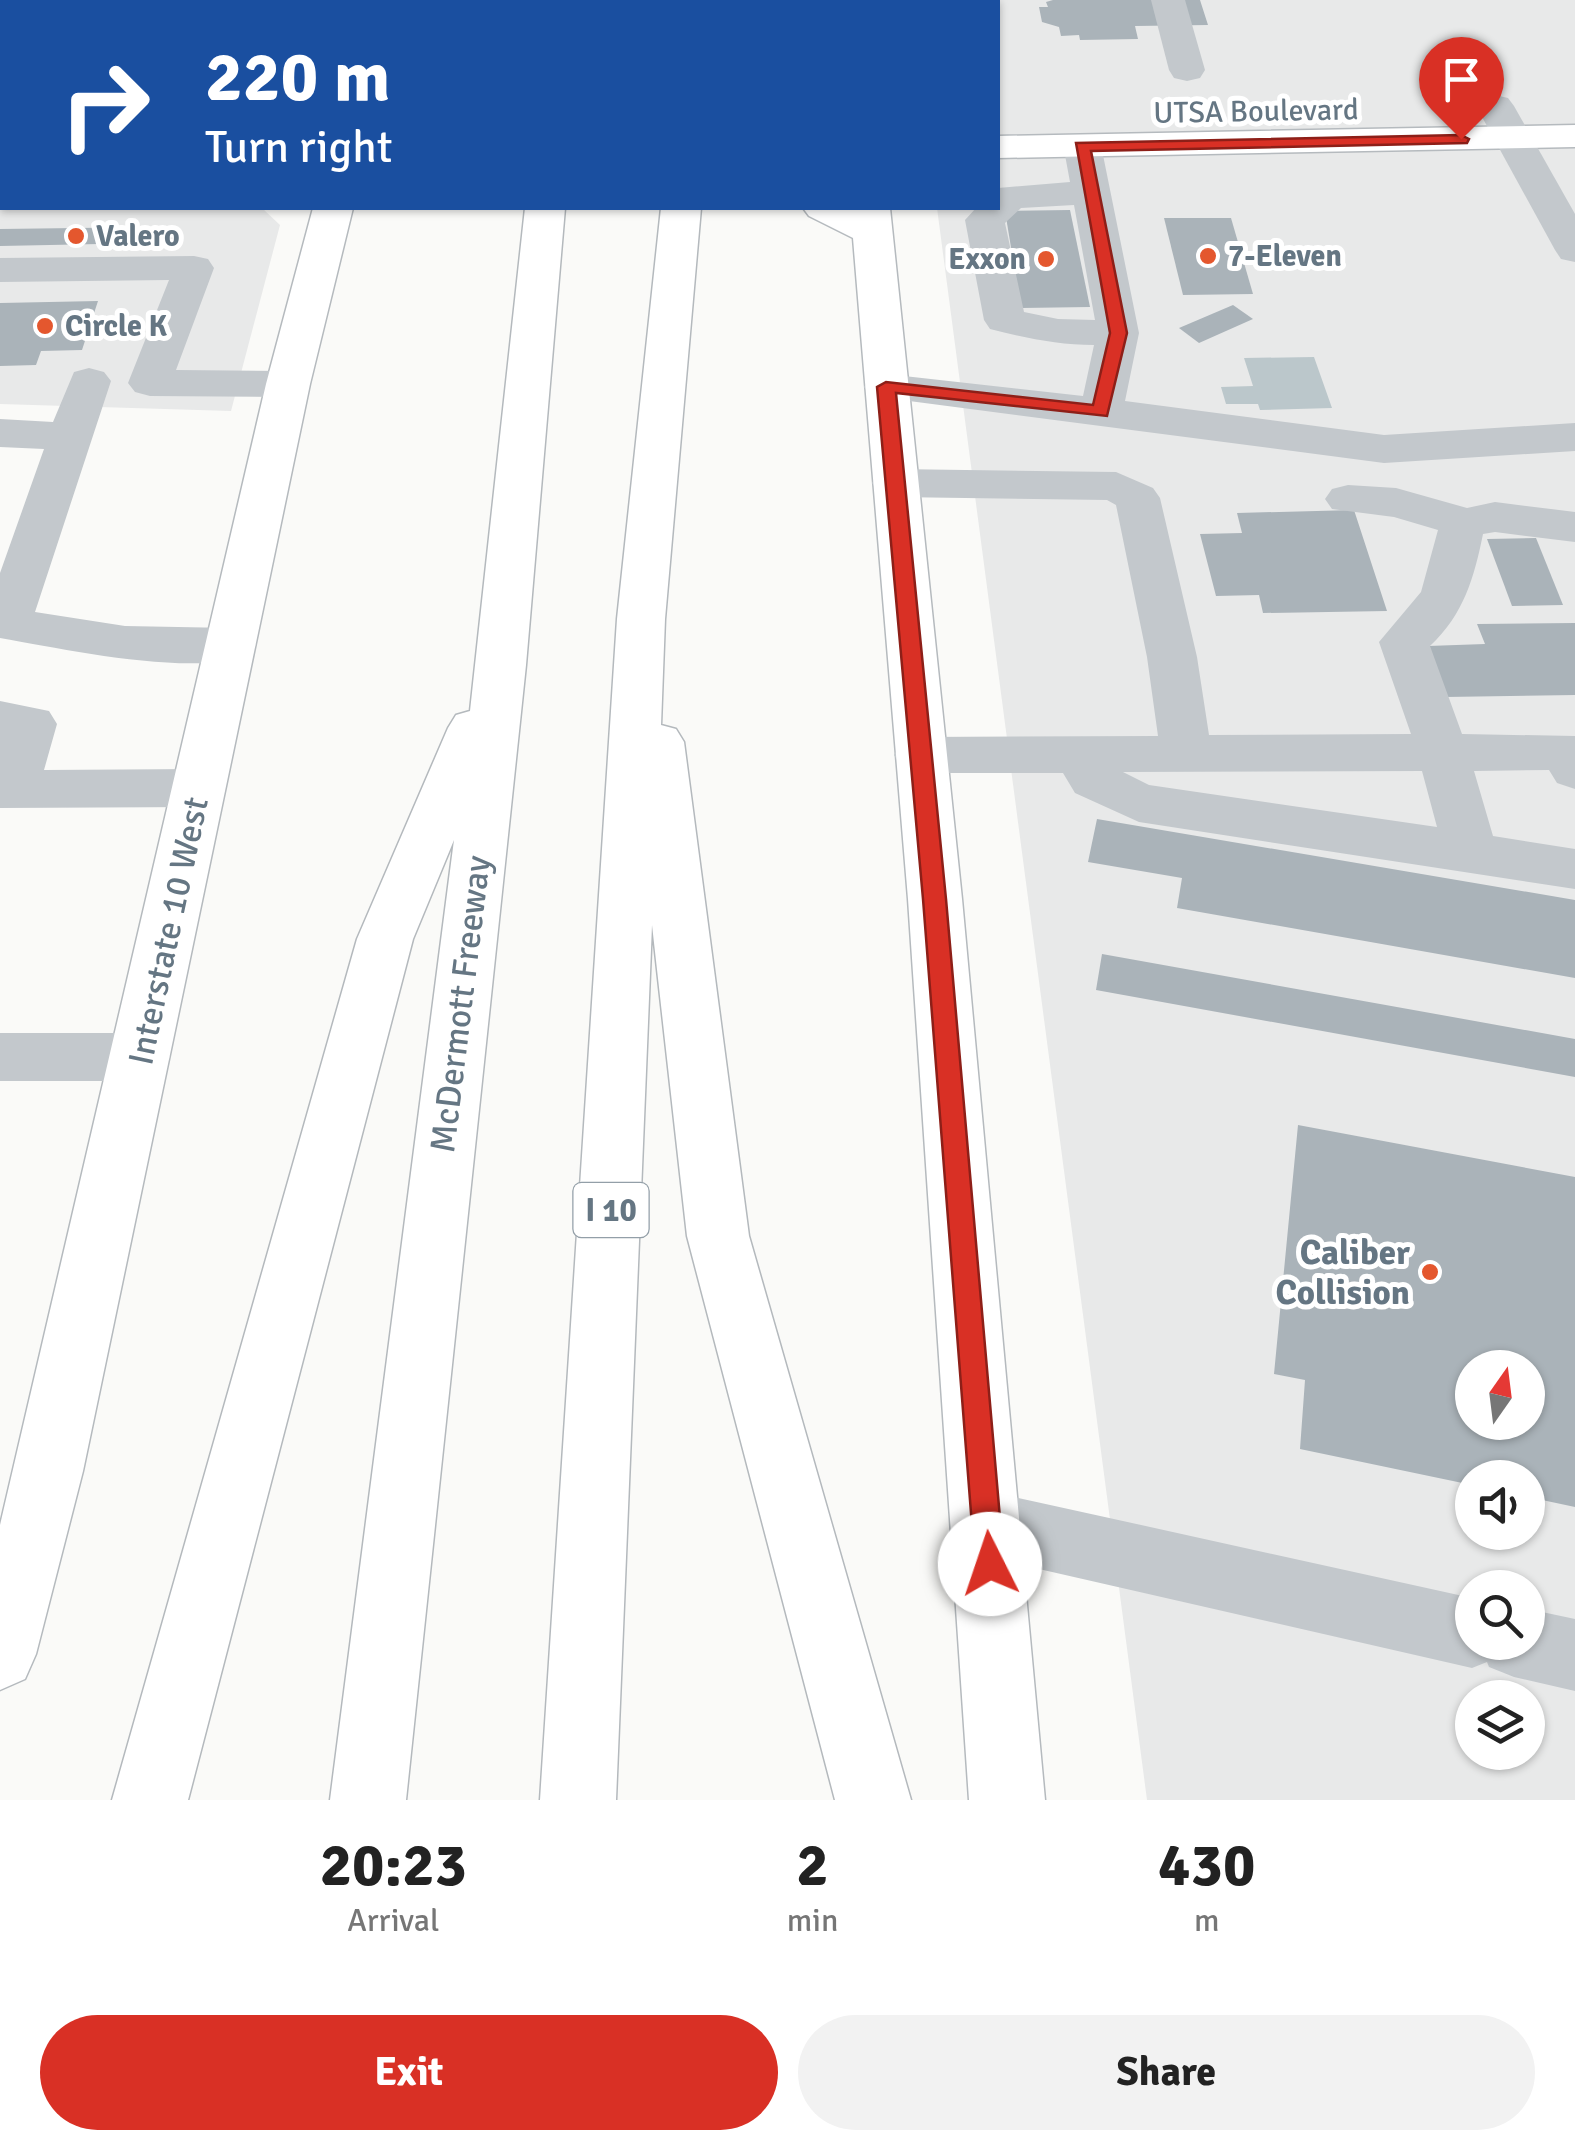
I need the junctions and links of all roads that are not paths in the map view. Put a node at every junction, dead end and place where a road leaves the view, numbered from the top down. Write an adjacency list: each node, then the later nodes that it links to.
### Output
1 (1168, 0): 2 (street)
2 (1187, 70)
3 (1575, 107): 5 (main road, UTSA Boulevard)
4 (1000, 115): 5 (main road, UTSA Boulevard)
5 (1503, 122): 6 (main road, UTSA Boulevard); 7 (main road, UTSA Boulevard); 18 (street)
6 (1575, 136)
7 (1082, 146): 8 (main road, UTSA Boulevard); 9 (street)
8 (1000, 147)
9 (1091, 192): 10 (street); 20 (street)
10 (1000, 206)
11 (370, 210): 17 (main road)
12 (545, 210): 36 (main road, McDermott Freeway)
13 (680, 210): 33 (main road, I 10)
14 (836, 210): 16 (main road)
15 (995, 210): 20 (street)
16 (877, 216): 23 (main road)
17 (320, 218): 22 (main road, Interstate 10 West)
18 (1575, 250)
19 (0, 270): 22 (street)
20 (1118, 333): 24 (street)
21 (88, 381): 26 (street)
22 (288, 384): 35 (main road, Interstate 10 West)
23 (886, 387): 24 (street); 28 (main road)
24 (1100, 412): 27 (street)
25 (0, 433): 26 (street)
26 (69, 437): 32 (street)
27 (1575, 437)
28 (895, 483): 38 (main road); 40 (street)
29 (1348, 499): 30 (street)
30 (1467, 522): 31 (street); 41 (street)
31 (1570, 537)
32 (16, 547): 34 (street)
33 (642, 619): 57 (main road, I 10); 58 (main road)
34 (3, 622): 35 (street)
35 (231, 645): 43 (main road, Interstate 10 West)
36 (500, 665): 55 (main road); 56 (main road, McDermott Freeway)
37 (0, 719): 44 (street)
38 (920, 754): 39 (street); 50 (main road)
39 (1079, 754): 40 (street); 45 (street)
40 (1186, 754): 41 (street)
41 (1443, 754): 42 (street); 45 (street)
42 (1575, 770)
43 (199, 788): 44 (street); 48 (main road, Interstate 10 West)
44 (6, 789)
45 (1471, 852): 46 (street)
46 (1575, 869)
47 (0, 1057): 48 (street)
48 (140, 1057): 49 (main road, Interstate 10 West)
49 (25, 1490): 53 (main road, Interstate 10 West)
50 (987, 1524): 51 (street); 59 (main road)
51 (1455, 1629)
52 (1545, 1649): 54 (street)
53 (0, 1654)
54 (1575, 1656)
55 (150, 1800)
56 (368, 1800)
57 (578, 1800)
58 (873, 1800)
59 (1007, 1800)

